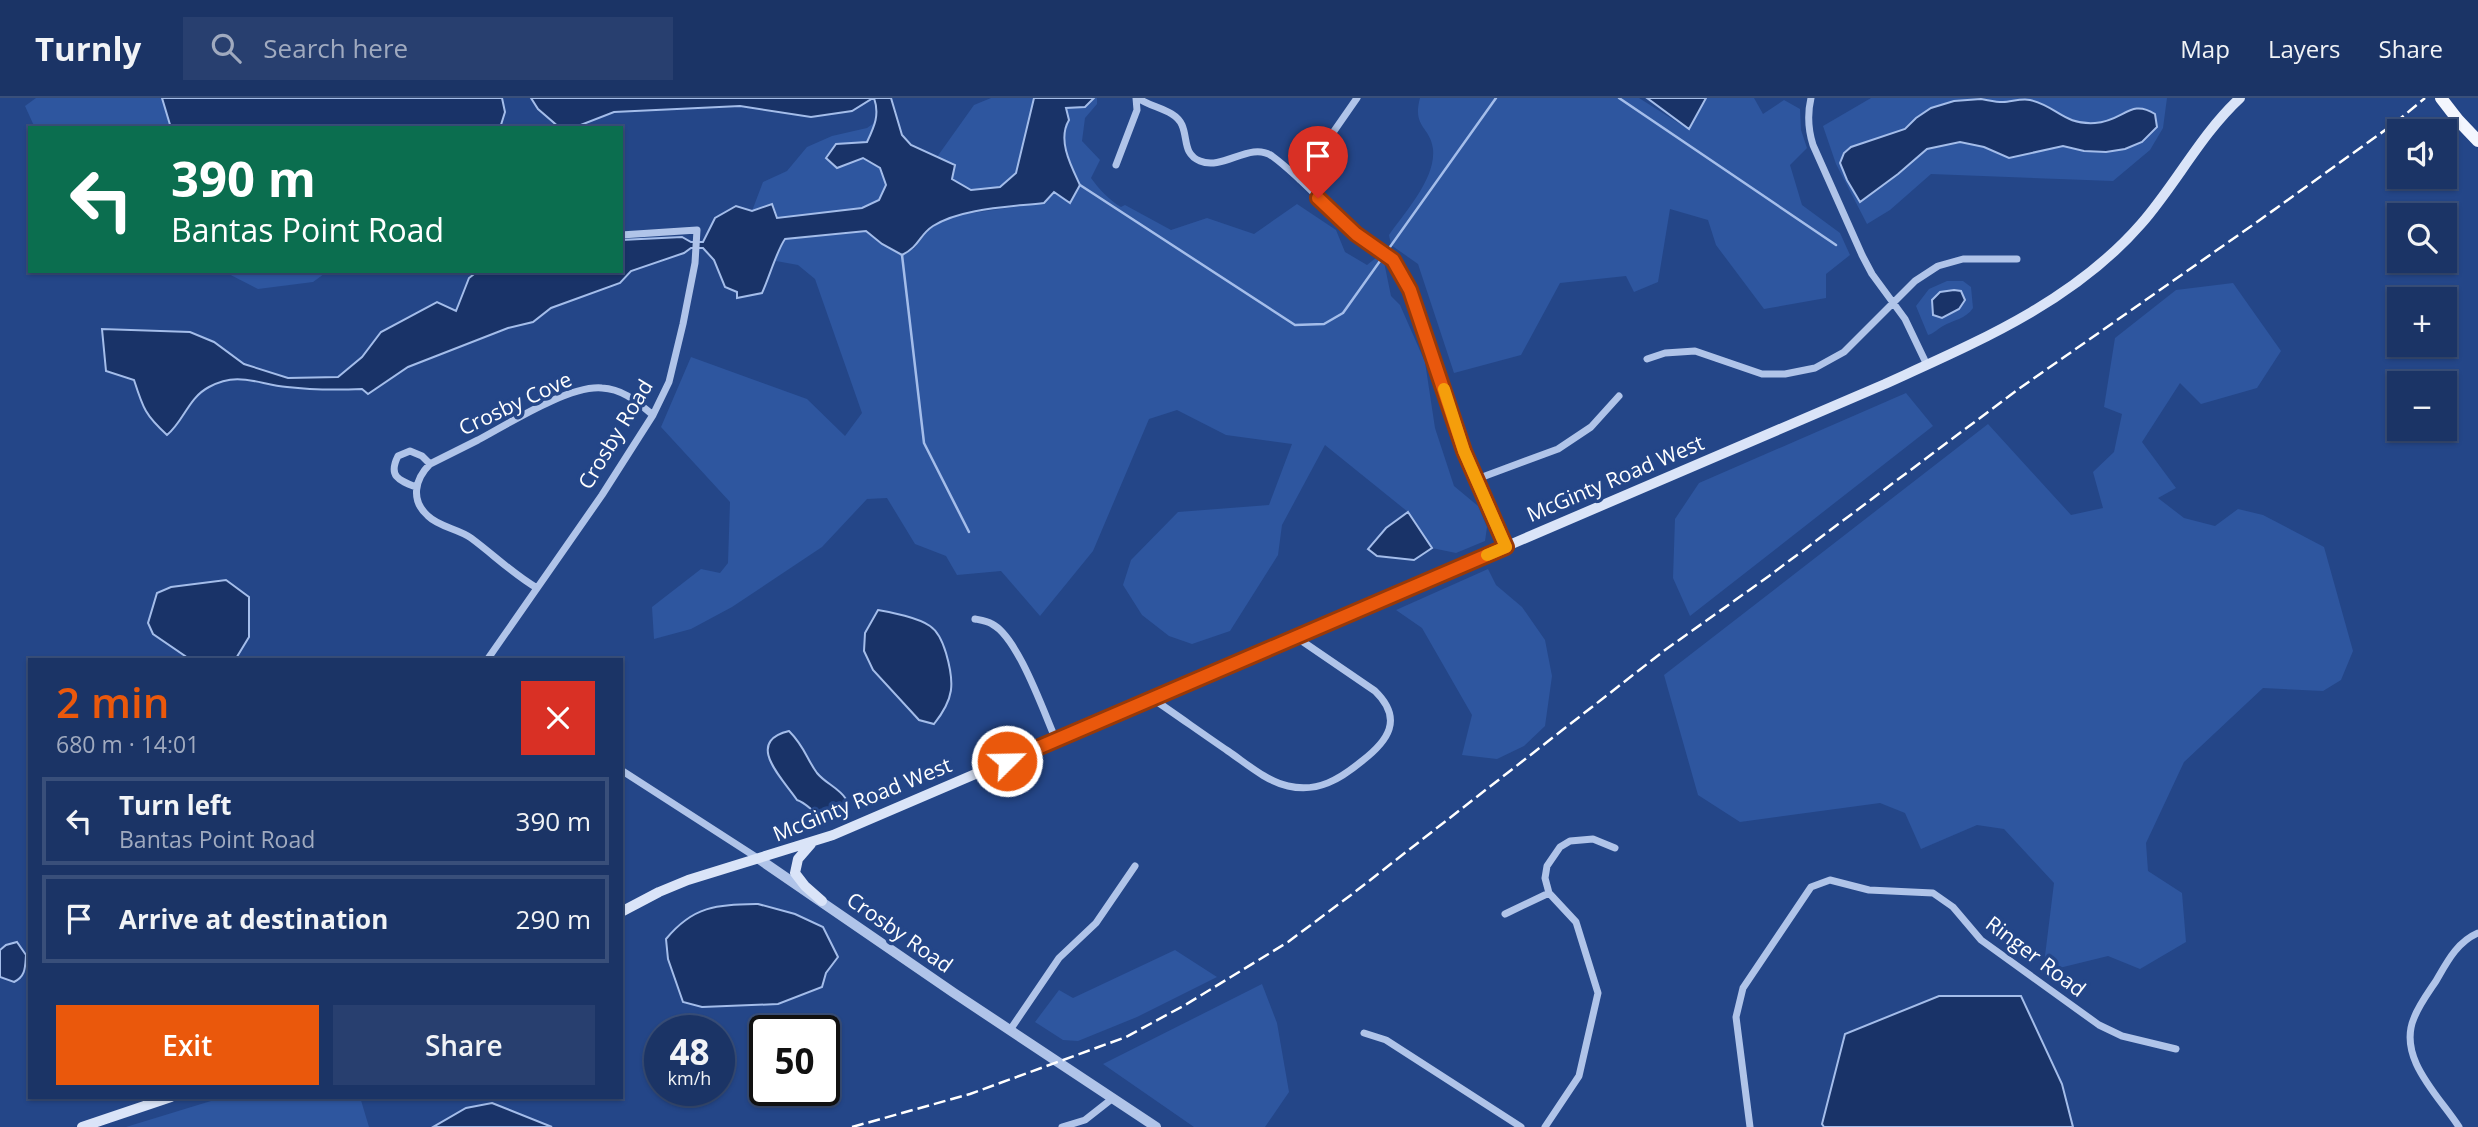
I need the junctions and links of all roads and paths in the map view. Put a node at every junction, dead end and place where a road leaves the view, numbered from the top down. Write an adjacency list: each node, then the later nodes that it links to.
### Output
1 (1137, 98): 7 (street); 8 (street)
2 (1357, 98): 8 (street)
3 (1811, 98): 11 (street)
4 (2237, 101): 13 (main road, McGinty Road West)
5 (2445, 103): 6 (main road)
6 (2478, 142)
7 (1116, 165)
8 (1300, 180): 17 (street)
9 (623, 235): 15 (street, Crosby Road)
10 (2017, 259): 11 (street)
11 (1893, 304): 12 (street); 13 (street)
12 (1647, 359)
13 (1927, 365): 19 (main road, McGinty Road West)
14 (1619, 396): 17 (street)
15 (653, 415): 16 (street, Crosby Cove); 20 (street, Crosby Road)
16 (430, 464): 18 (street); 18 (street)
17 (1477, 479): 19 (street)
18 (416, 487): 20 (street)
19 (1506, 547): 22 (main road, McGinty Road West)
20 (537, 588): 23 (street, Crosby Road)
21 (975, 618): 25 (street)
22 (1296, 637): 24 (main road, McGinty Road West); 24 (street)
23 (488, 658)
24 (1153, 699): 25 (main road, McGinty Road West)
25 (1056, 740): 27 (main road, McGinty Road West)
26 (623, 771): 29 (street, Crosby Road)
27 (815, 841): 29 (main road, McGinty Road West); 32 (main road)
28 (1615, 848): 31 (street)
29 (759, 859): 32 (street, Crosby Road); 33 (main road, McGinty Road West)
30 (1135, 866): 36 (street)
31 (1549, 893): 34 (street); 45 (street)
32 (822, 901): 36 (street, Crosby Road)
33 (623, 911)
34 (1505, 914)
35 (2478, 933): 47 (street)
36 (1010, 1030): 39 (street, Crosby Road)
37 (1364, 1033): 44 (street)
38 (2176, 1049): 46 (street, Ringer Road)
39 (1113, 1098): 42 (street); 43 (street, Crosby Road)
40 (165, 1099): 41 (main road)
41 (82, 1127)
42 (1062, 1127)
43 (1156, 1127)
44 (1521, 1127)
45 (1545, 1127)
46 (1751, 1127)
47 (2459, 1127)

